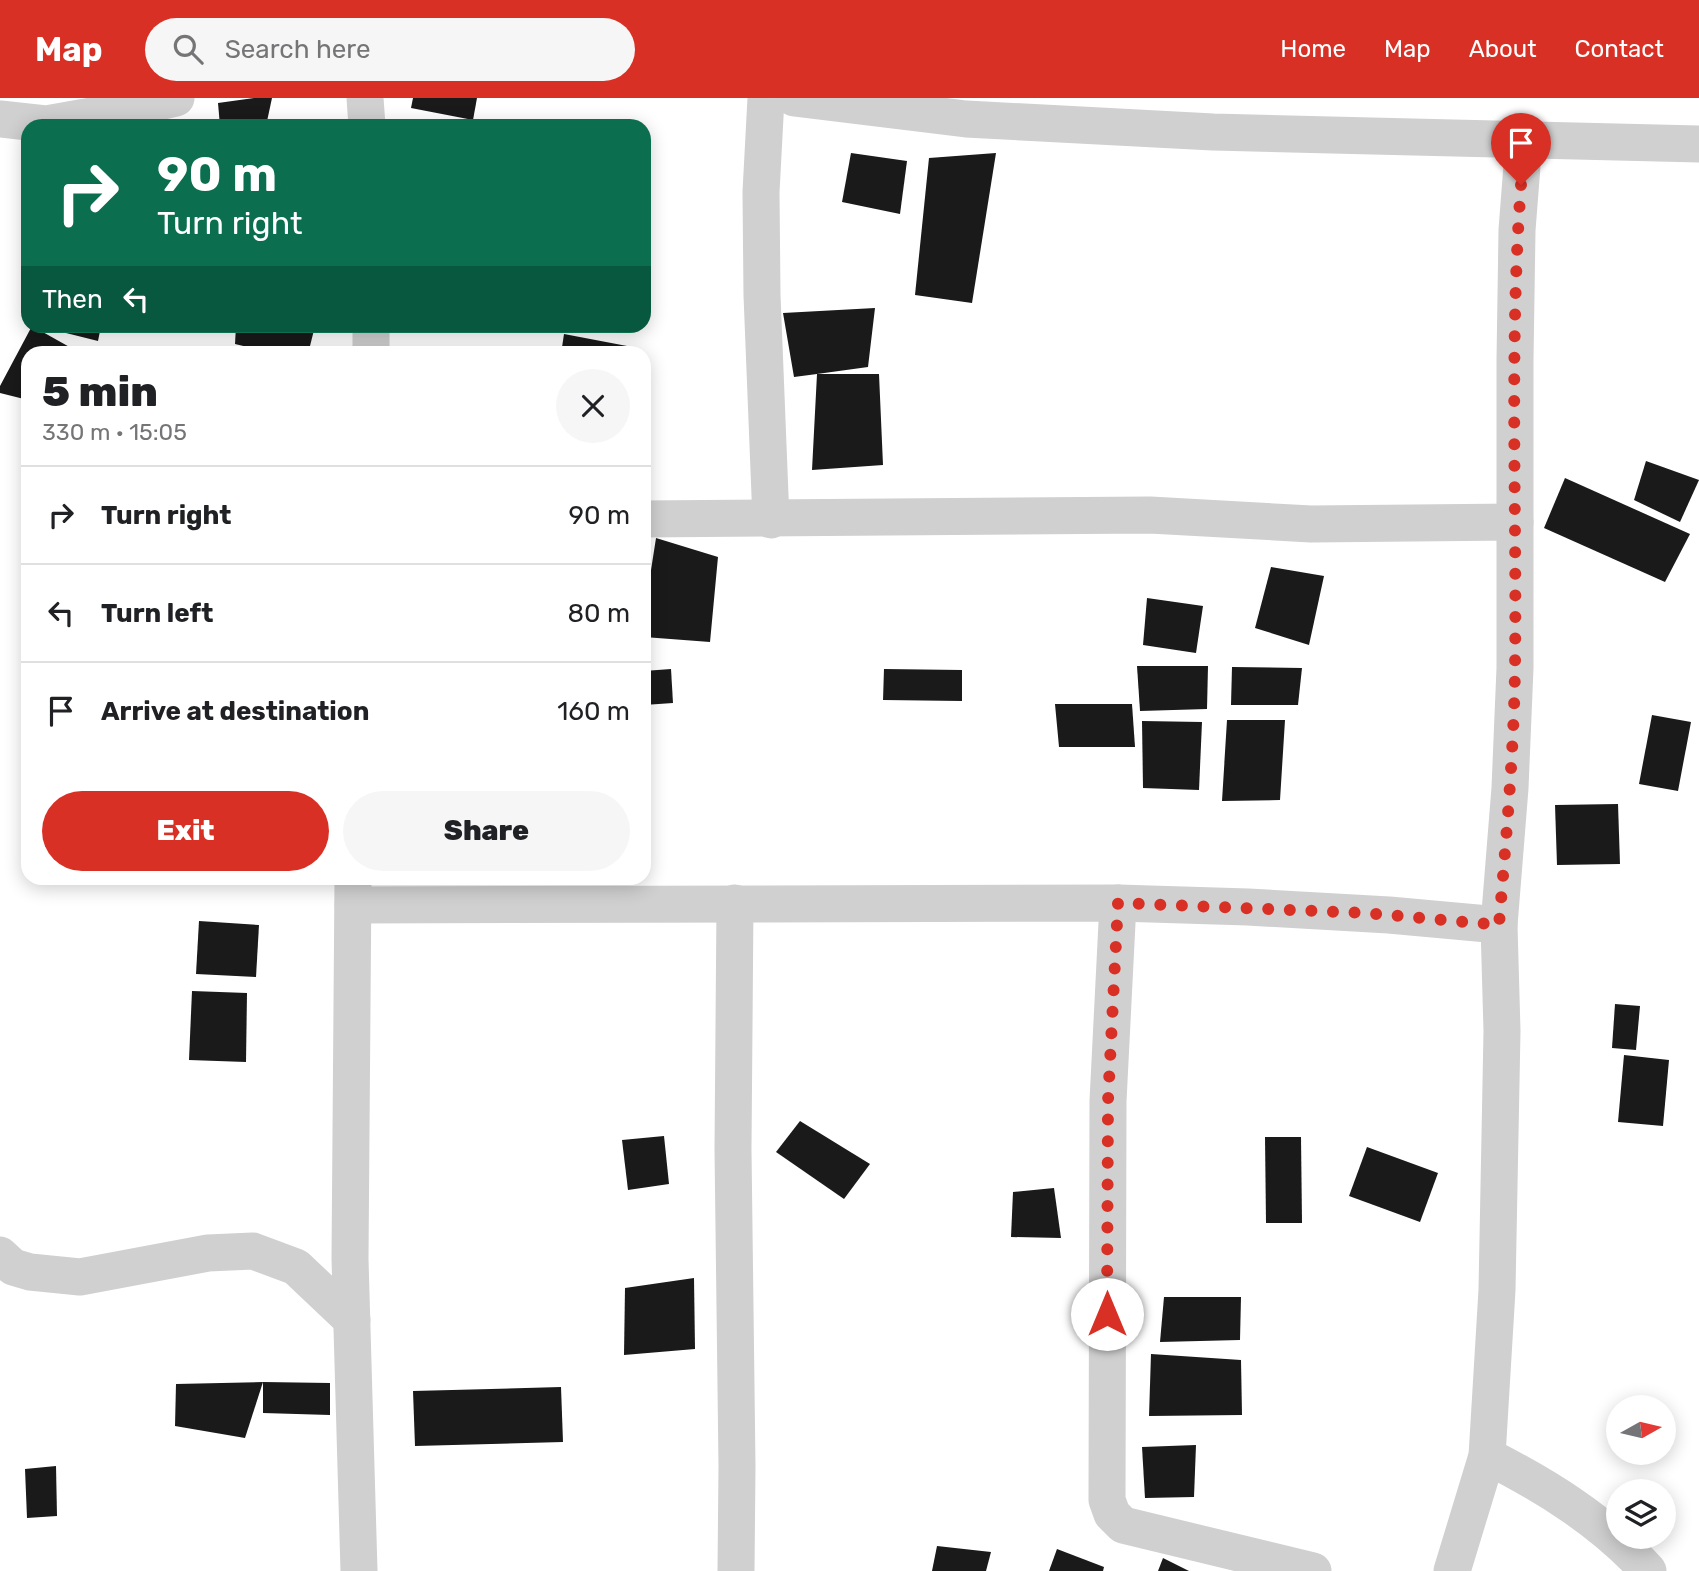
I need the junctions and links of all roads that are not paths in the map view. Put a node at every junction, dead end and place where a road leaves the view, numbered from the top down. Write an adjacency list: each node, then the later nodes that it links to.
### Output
1 (176, 98): 6 (street)
2 (365, 98): 7 (street)
3 (766, 98): 12 (street)
4 (794, 98): 9 (street)
5 (0, 119): 8 (street)
6 (74, 119)
7 (366, 119)
8 (21, 121)
9 (1524, 140): 10 (street); 13 (street)
10 (1699, 144)
11 (651, 519): 12 (street)
12 (771, 520): 13 (street)
13 (1515, 522): 17 (street)
14 (353, 892): 15 (street); 19 (street)
15 (735, 903): 16 (street); 22 (street)
16 (1118, 903): 17 (street); 23 (street)
17 (1499, 925): 20 (street)
18 (0, 1255): 19 (street)
19 (352, 1320): 21 (street)
20 (1487, 1456): 24 (street); 25 (street)
21 (359, 1571)
22 (736, 1571)
23 (1313, 1571)
24 (1452, 1571)
25 (1648, 1571)

